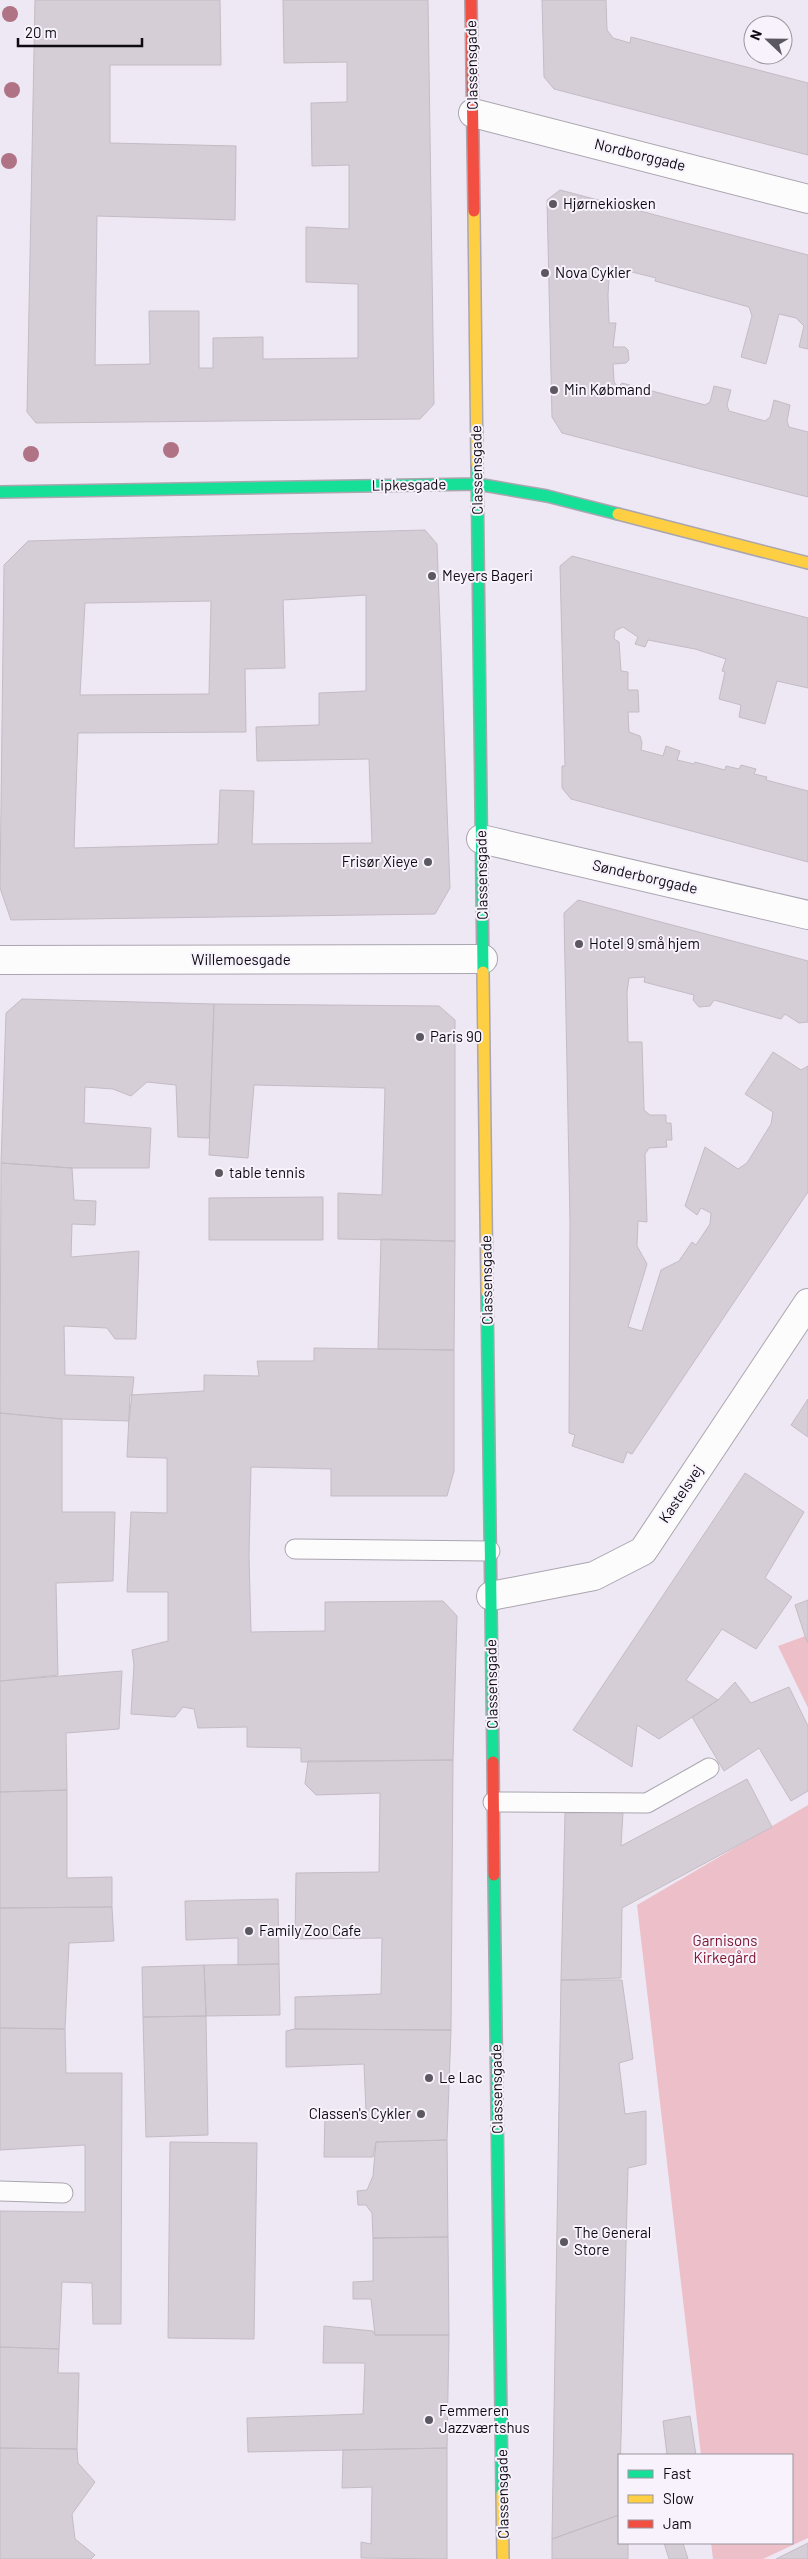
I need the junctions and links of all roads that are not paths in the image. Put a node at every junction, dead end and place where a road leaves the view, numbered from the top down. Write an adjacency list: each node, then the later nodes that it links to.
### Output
1 (471, 0): 2 (street, Classensgade)
2 (472, 113): 3 (street, Nordborggade); 4 (street, Classensgade)
3 (808, 199)
4 (477, 484): 5 (street, Lipkesgade); 6 (street, Lipkesgade); 7 (street, Classensgade)
5 (0, 492)
6 (808, 563)
7 (481, 839): 8 (street, Sønderborggade); 9 (street, Classensgade)
8 (808, 915)
9 (483, 959): 10 (street, Willemoesgade); 13 (street, Classensgade)
10 (0, 960)
11 (808, 1303): 14 (street, Kastelsvej)
12 (295, 1548): 13 (lane)
13 (490, 1551): 14 (street, Classensgade)
14 (491, 1596): 16 (street, Classensgade)
15 (709, 1768): 16 (lane)
16 (493, 1802): 19 (street, Classensgade)
17 (0, 2191): 18 (lane)
18 (63, 2193)
19 (503, 2559)

